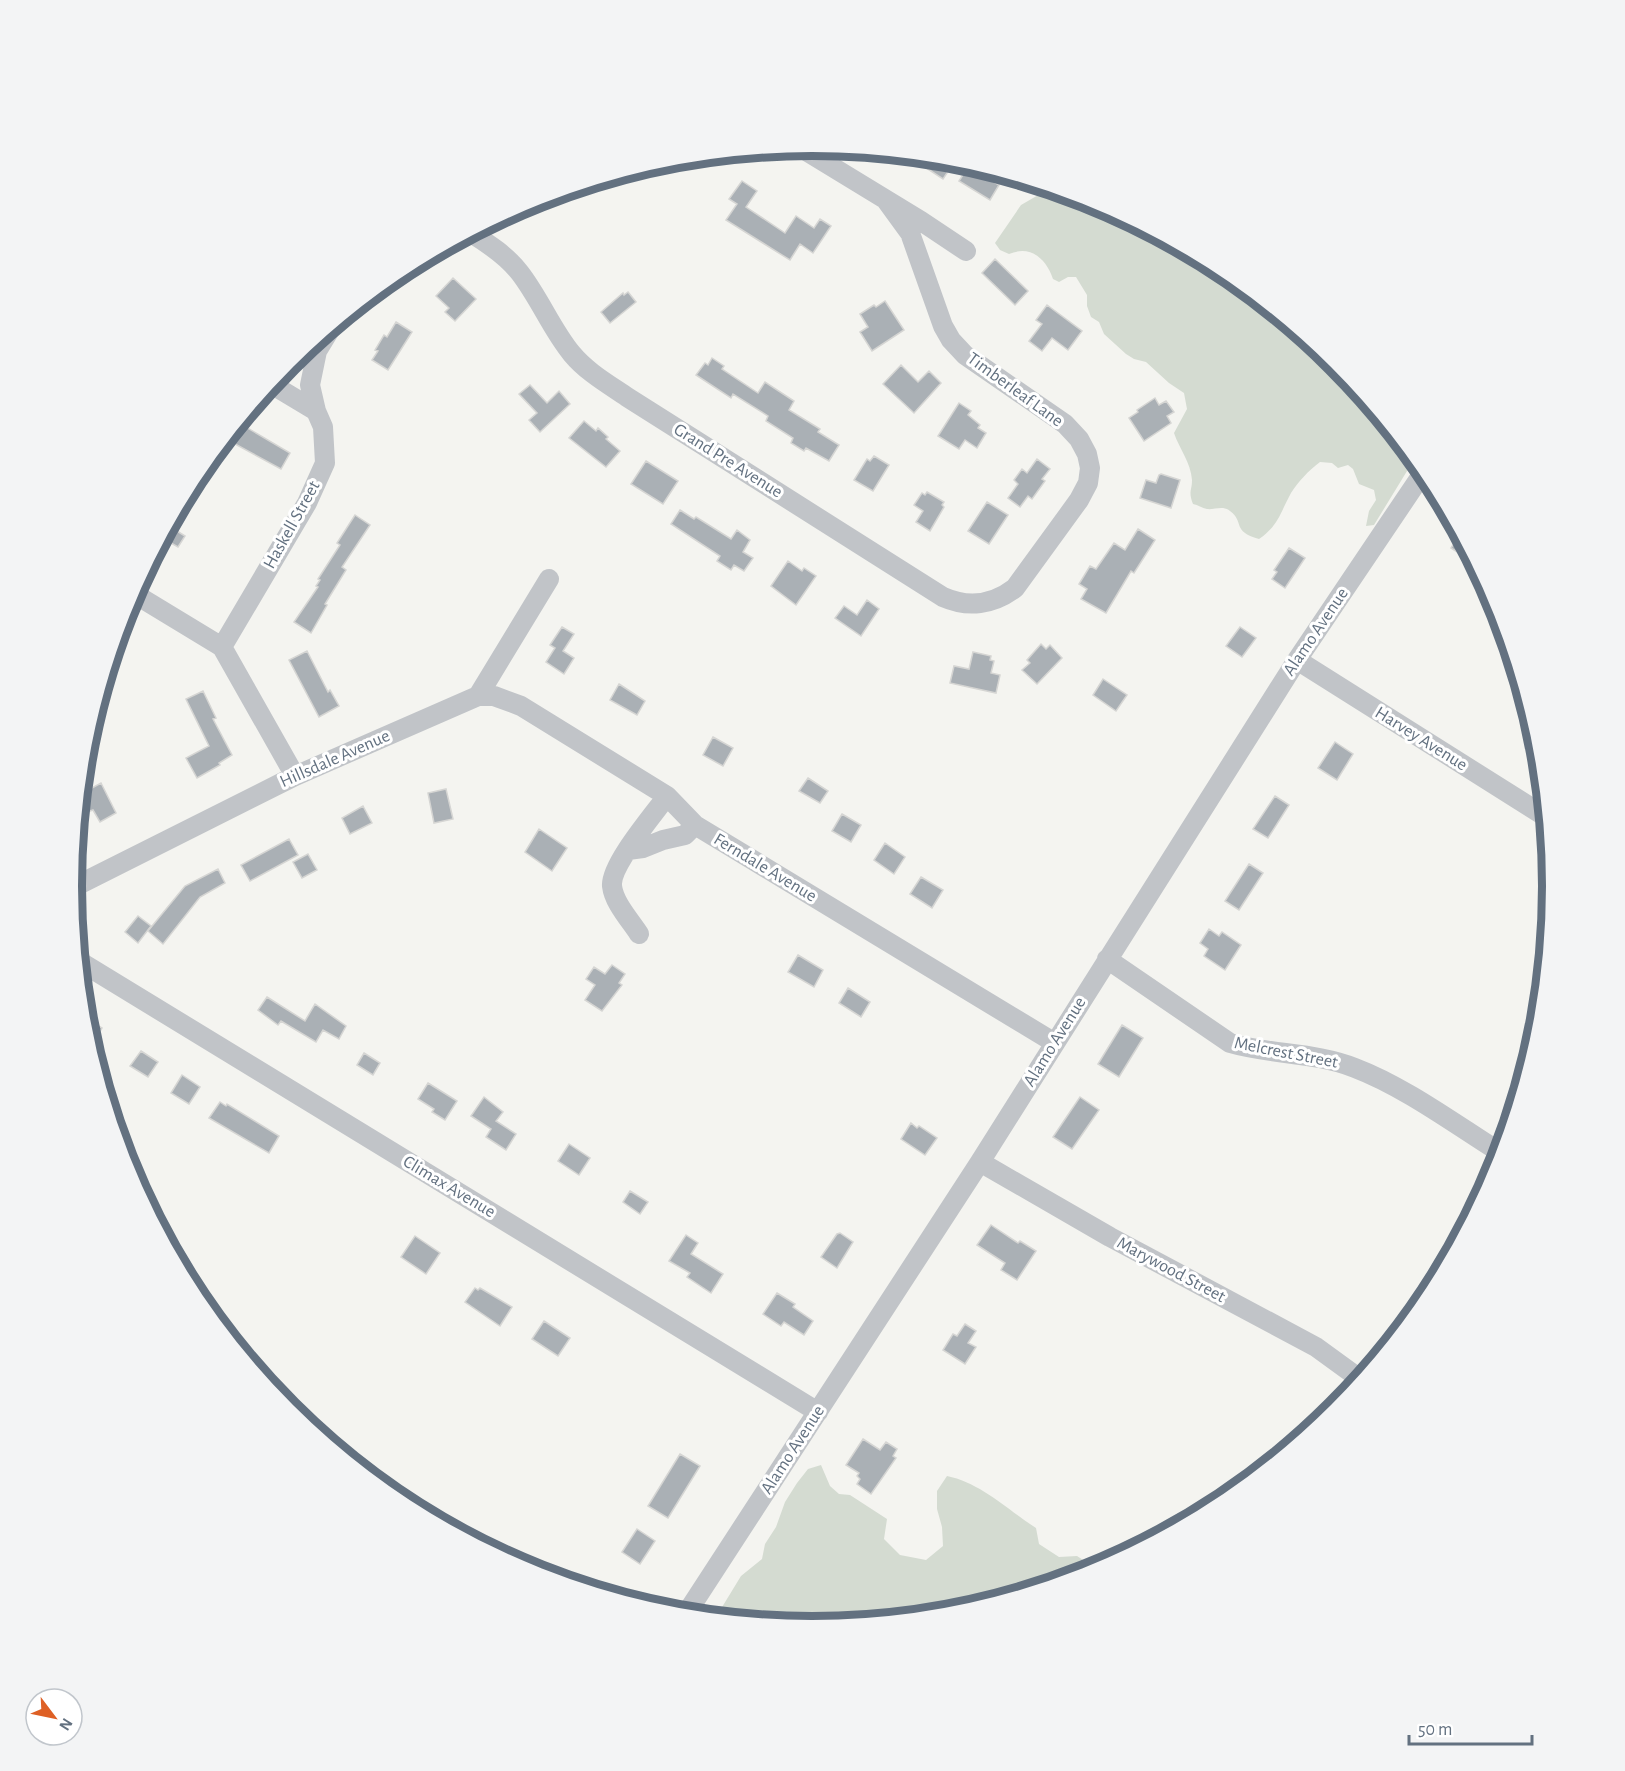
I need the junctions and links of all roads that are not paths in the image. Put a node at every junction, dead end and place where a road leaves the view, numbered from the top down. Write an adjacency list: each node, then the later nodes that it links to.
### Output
1 (814, 156): 2 (street)
2 (886, 200): 4 (street); 9 (street, Timberleaf Lane)
3 (478, 237): 9 (street, Grand Pre Avenue)
4 (966, 251)
5 (319, 348): 7 (street, Haskell Street)
6 (278, 388): 7 (street)
7 (316, 411): 12 (street, Haskell Street)
8 (1419, 479): 13 (street, Alamo Avenue)
9 (1026, 573)
10 (549, 579): 14 (street)
11 (142, 598): 12 (street)
12 (222, 647): 15 (street)
13 (1297, 660): 17 (street, Harvey Avenue); 22 (street, Alamo Avenue)
14 (478, 696): 15 (street, Hillsdale Avenue); 16 (street, Ferndale Avenue)
15 (295, 776): 20 (street, Hillsdale Avenue)
16 (667, 796): 18 (street, Ferndale Avenue); 19 (street)
17 (1538, 812)
18 (695, 825): 19 (street); 24 (street, Ferndale Avenue)
19 (628, 849): 21 (street)
20 (82, 883)
21 (639, 934)
22 (1107, 959): 24 (street, Alamo Avenue); 25 (street, Melcrest Street)
23 (87, 966): 28 (street, Climax Avenue)
24 (1055, 1043): 26 (street, Alamo Avenue)
25 (1493, 1148)
26 (980, 1162): 27 (street, Marywood Street); 28 (street, Alamo Avenue)
27 (1354, 1375)
28 (818, 1412): 29 (street, Alamo Avenue)
29 (693, 1605)

